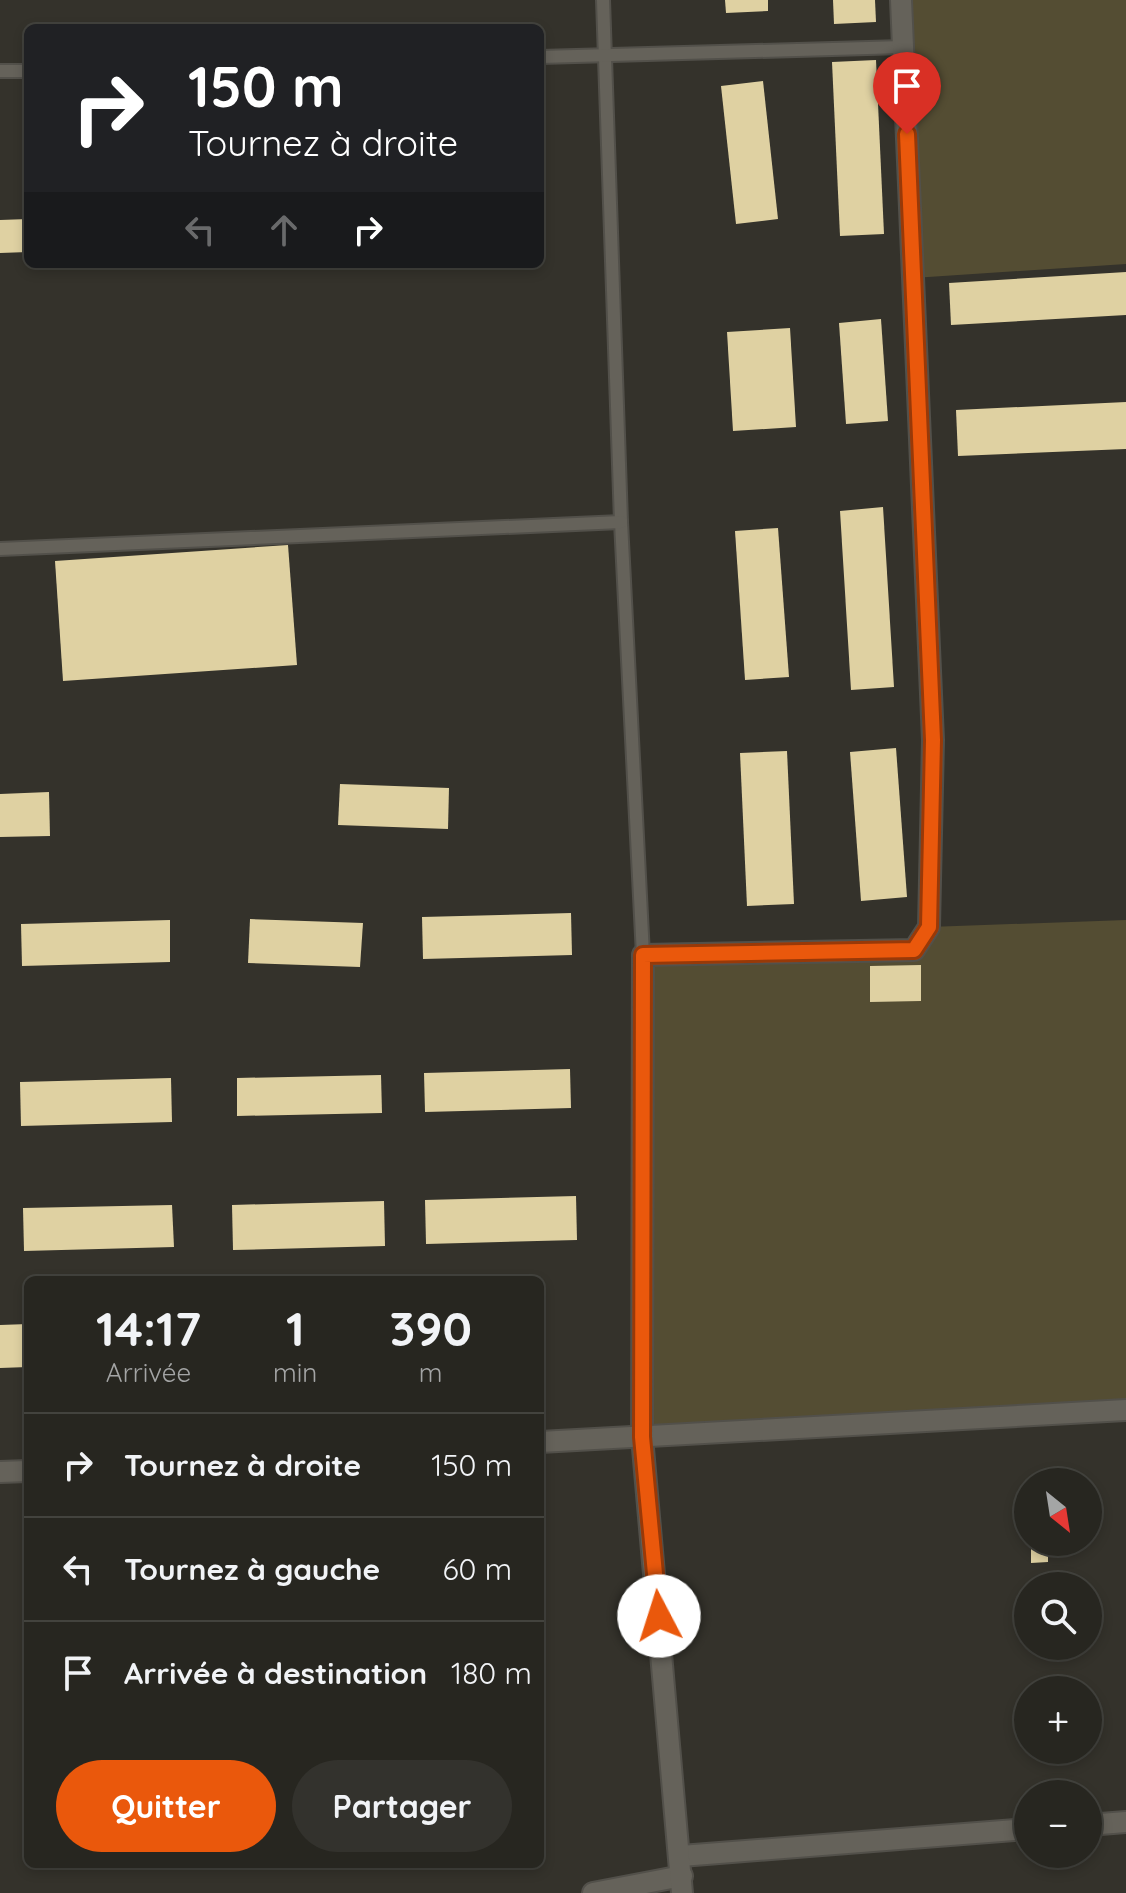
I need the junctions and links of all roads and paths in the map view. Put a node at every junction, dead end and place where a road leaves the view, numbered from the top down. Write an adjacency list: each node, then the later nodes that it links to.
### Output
1 (603, 0): 4 (lane)
2 (901, 0): 3 (street)
3 (903, 47): 4 (lane); 10 (street)
4 (605, 56): 5 (lane); 8 (lane)
5 (544, 57)
6 (0, 71): 7 (lane)
7 (24, 71)
8 (621, 522): 9 (lane); 10 (lane)
9 (0, 549)
10 (643, 955): 12 (street)
11 (1126, 1410): 12 (street)
12 (642, 1437): 13 (street); 19 (street)
13 (544, 1442)
14 (24, 1471): 15 (street)
15 (0, 1472)
16 (1126, 1822): 17 (street)
17 (1102, 1824)
18 (1014, 1831): 19 (street)
19 (681, 1875): 20 (street)
20 (593, 1893)

